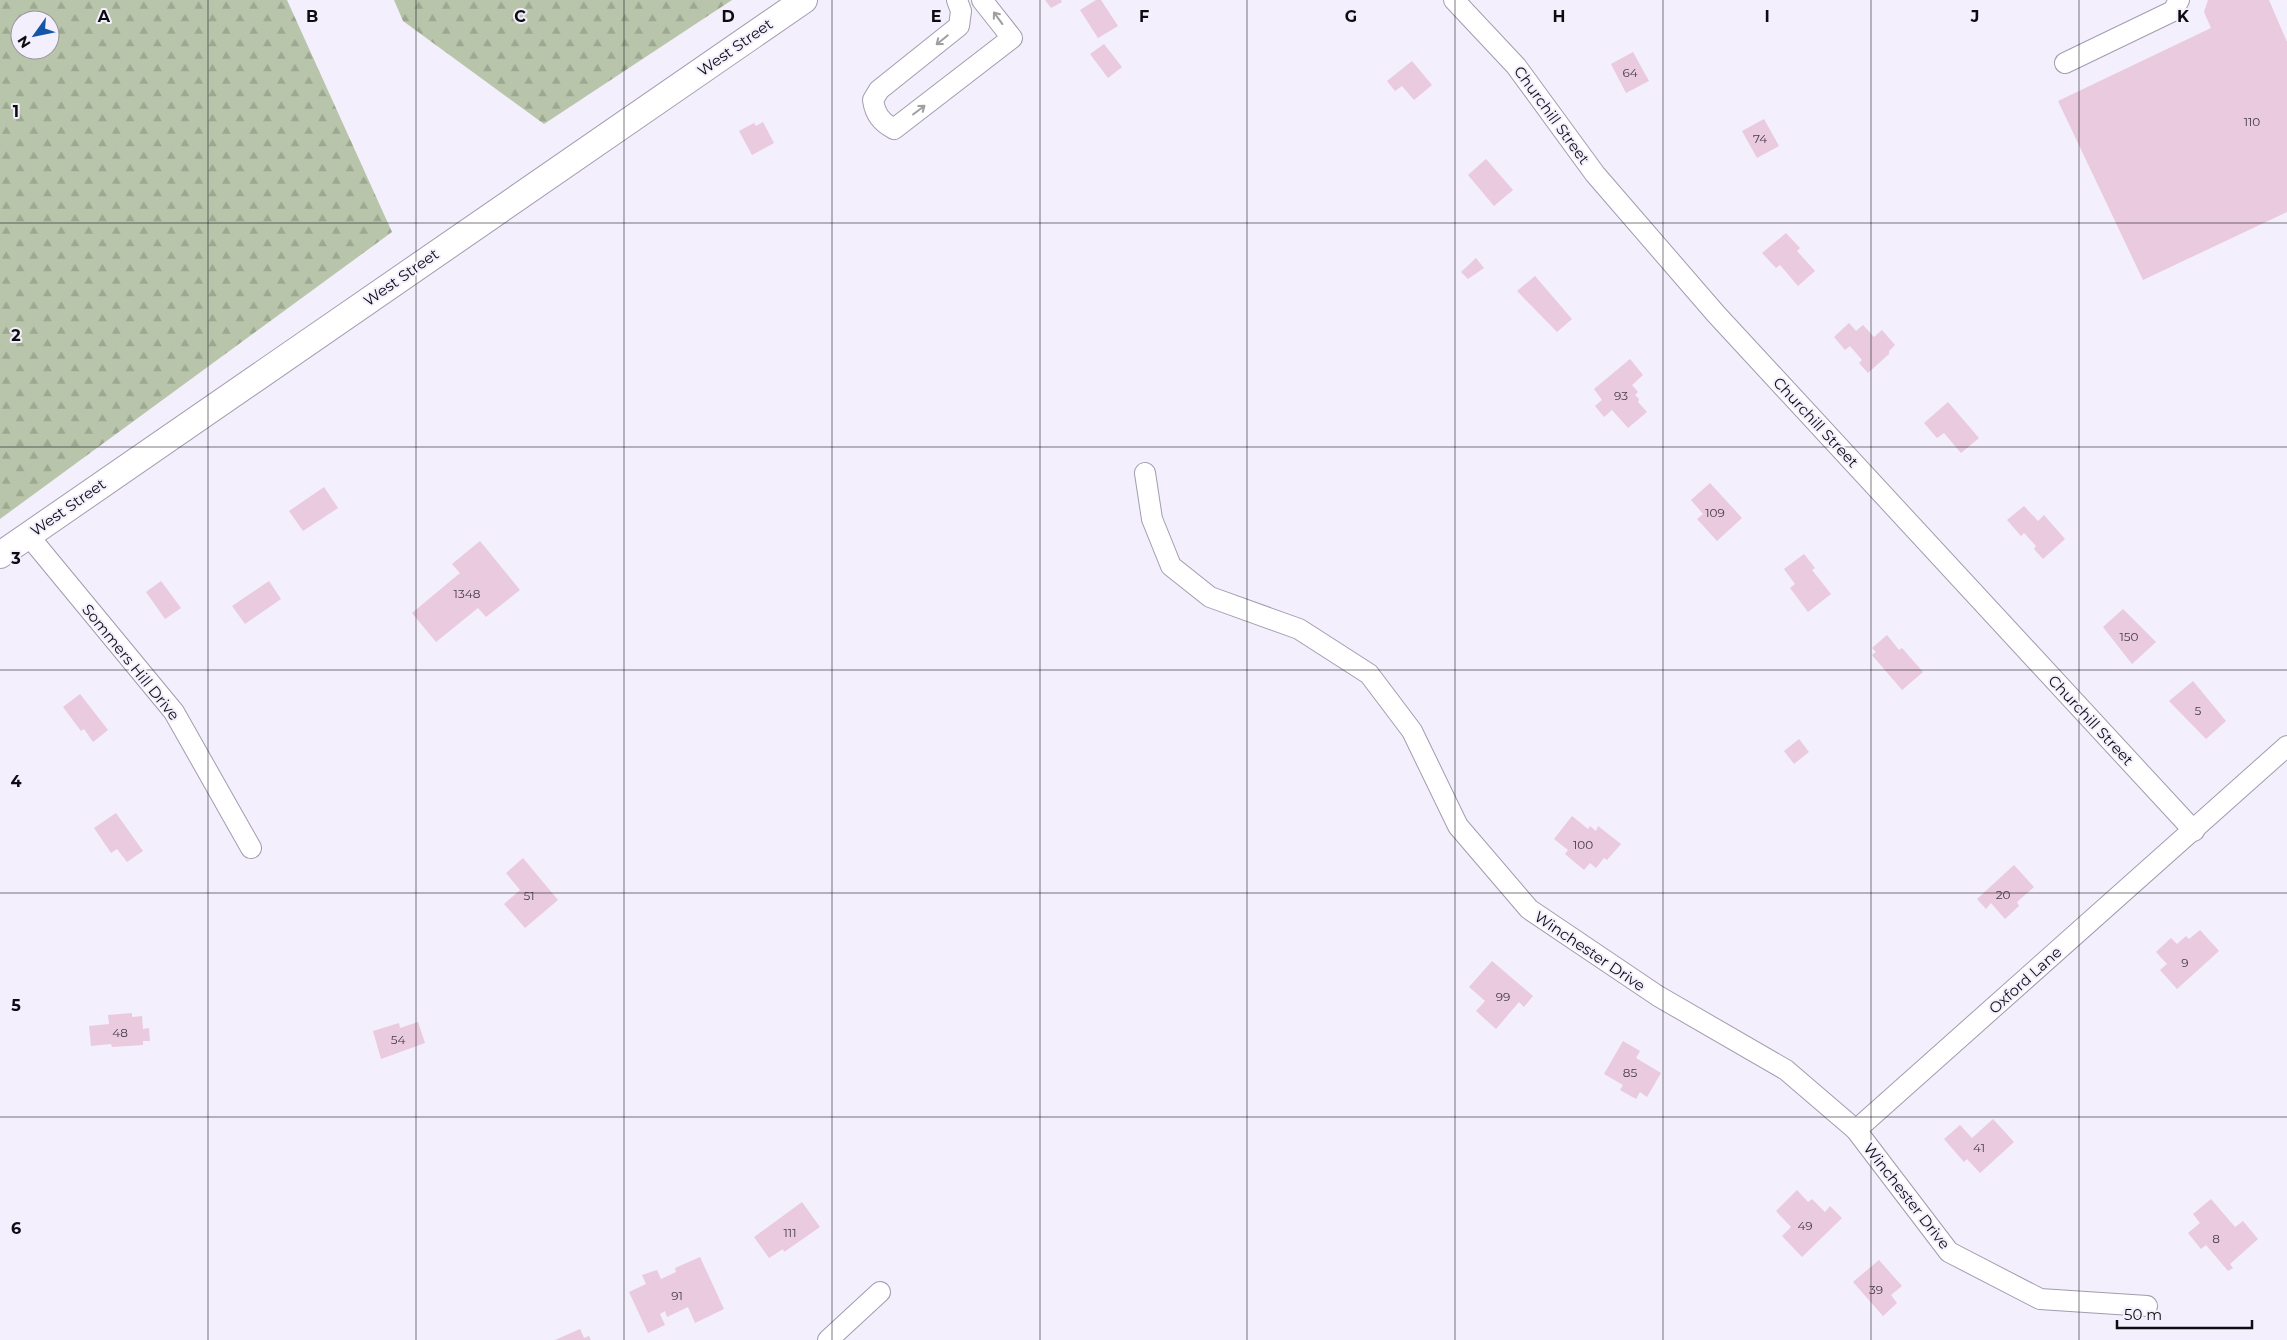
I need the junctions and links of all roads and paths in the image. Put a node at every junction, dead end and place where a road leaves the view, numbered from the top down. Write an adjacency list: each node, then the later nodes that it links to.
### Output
1 (804, 0): 8 (main road, West Street)
2 (957, 0): 3 (street, one-way to 3)
3 (982, 0)
4 (1454, 0): 11 (street, Churchill Street)
5 (2179, 0): 6 (street)
6 (2065, 63)
7 (1144, 473): 13 (street, Winchester Drive)
8 (28, 535): 9 (main road, West Street); 12 (street, Sommers Hill Drive)
9 (0, 555)
10 (2287, 746): 11 (street, Oxford Lane)
11 (2194, 831): 13 (street, Oxford Lane)
12 (251, 848)
13 (1856, 1130): 15 (street, Winchester Drive)
14 (880, 1292): 16 (street)
15 (2147, 1306)
16 (828, 1340)

